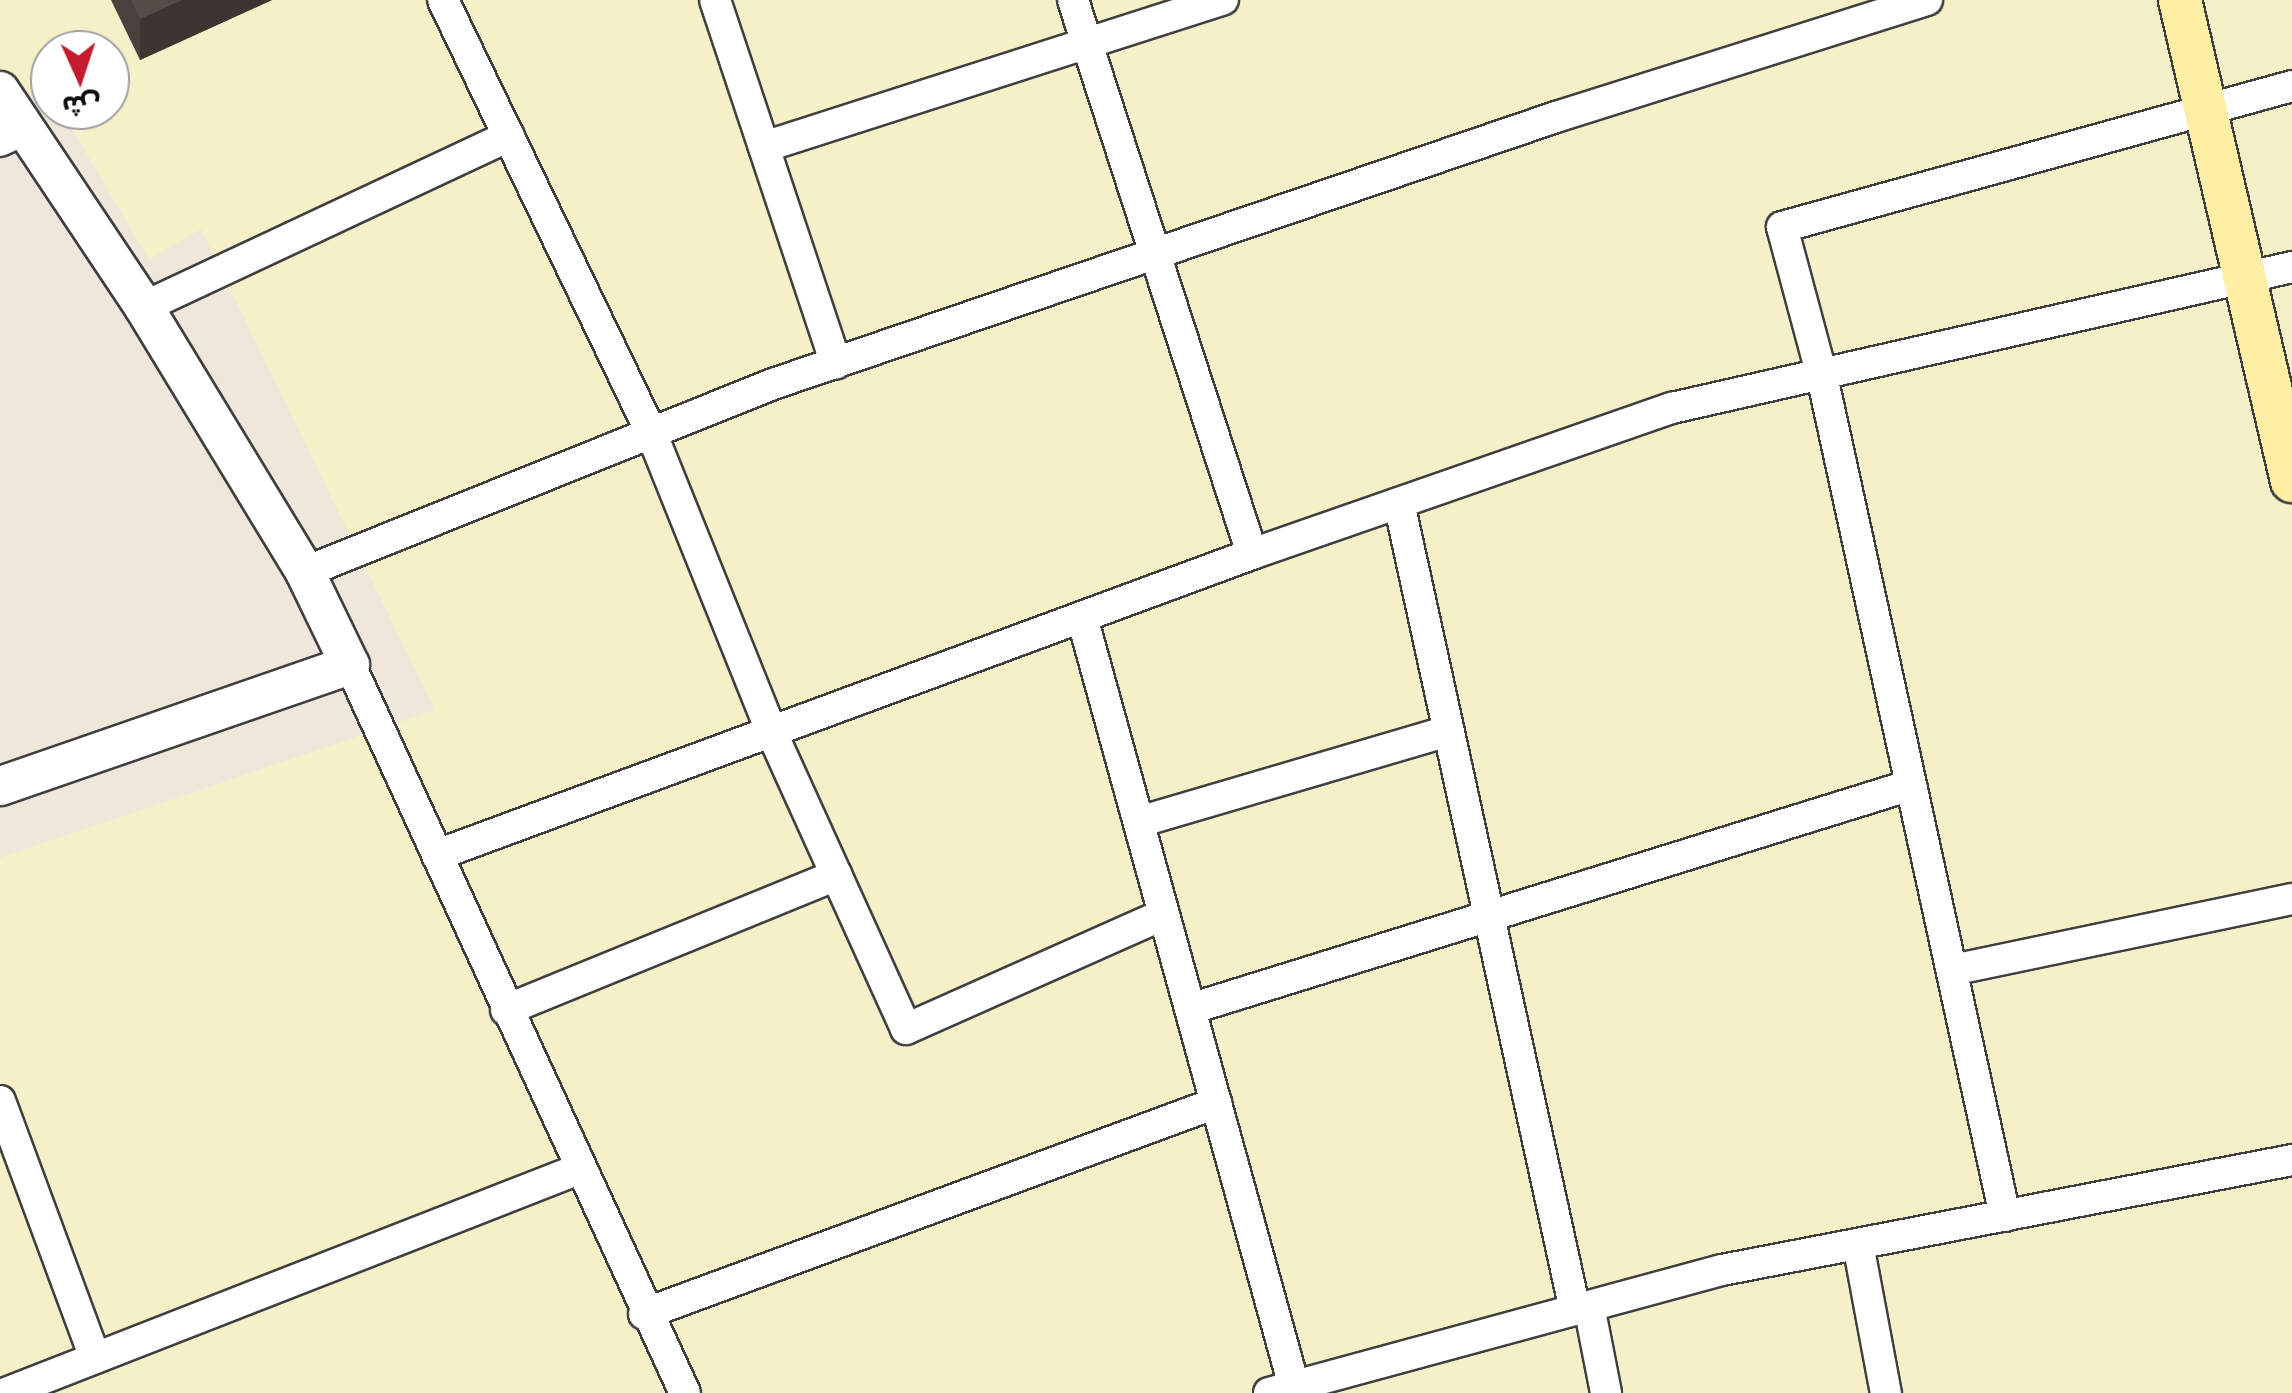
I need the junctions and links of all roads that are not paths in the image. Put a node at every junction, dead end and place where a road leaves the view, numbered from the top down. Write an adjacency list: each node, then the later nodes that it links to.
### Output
1 (443, 0): 12 (street)
2 (714, 0): 13 (street)
3 (1073, 0): 7 (street)
4 (1223, 0): 7 (street)
5 (1927, 0): 14 (street)
6 (2180, 0): 10 (main road)
7 (1089, 43): 13 (street); 14 (street)
8 (2292, 86): 10 (street)
9 (0, 91): 11 (street)
10 (2204, 112): 16 (main road); 19 (street)
11 (13, 135): 17 (street)
12 (509, 136): 17 (street); 20 (street)
13 (764, 147): 18 (street)
14 (1151, 256): 18 (street); 23 (street)
15 (2292, 267): 16 (street)
16 (2244, 283): 19 (street); 21 (main road)
17 (144, 307): 24 (street)
18 (836, 363): 20 (street)
19 (1822, 376): 22 (street); 29 (street)
20 (654, 437): 24 (street); 28 (street)
21 (2290, 466)
22 (1399, 503): 23 (street); 27 (street)
23 (1252, 554): 25 (street)
24 (305, 572): 26 (street)
25 (1082, 616): 28 (street); 31 (street)
26 (350, 664): 30 (street); 32 (street)
27 (1448, 731): 31 (street); 36 (street)
28 (771, 732): 32 (street); 33 (street)
29 (1911, 785): 36 (street); 37 (street)
30 (0, 786)
31 (1139, 822): 35 (street)
32 (436, 855): 39 (street)
33 (836, 875): 35 (street); 39 (street)
34 (2292, 899): 37 (street)
35 (1164, 914): 38 (street)
36 (1489, 916): 38 (street); 46 (street)
37 (1952, 970): 44 (street)
38 (1190, 1009): 41 (street)
39 (506, 1010): 43 (street)
40 (0, 1101): 48 (street)
41 (1216, 1103): 47 (street); 49 (street)
42 (2292, 1160): 44 (street)
43 (579, 1169): 47 (street); 48 (street)
44 (2005, 1216): 45 (street)
45 (1858, 1244): 46 (street); 53 (street)
46 (1582, 1308): 49 (street); 52 (street)
47 (644, 1314): 51 (street)
48 (95, 1358): 50 (street)
49 (1281, 1390)
50 (6, 1393)
51 (684, 1393)
52 (1606, 1393)
53 (1886, 1393)

